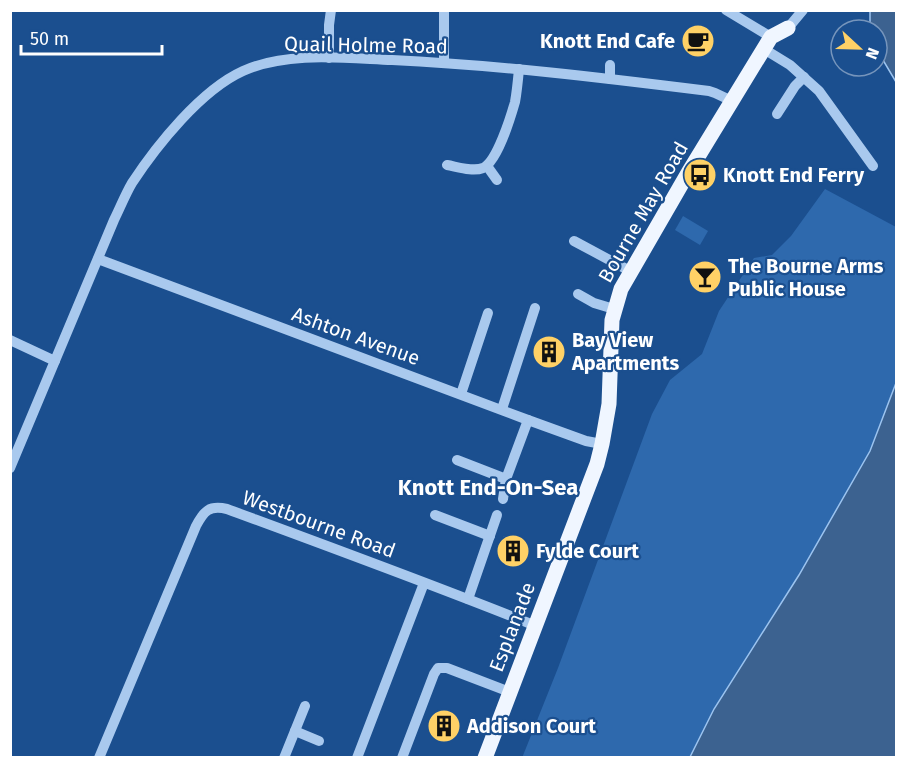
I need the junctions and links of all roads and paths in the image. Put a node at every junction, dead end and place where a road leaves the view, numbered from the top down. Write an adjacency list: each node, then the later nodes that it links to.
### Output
1 (331, 10): 7 (street)
2 (444, 10): 8 (street)
3 (726, 10): 6 (street)
4 (803, 10): 5 (street)
5 (788, 28): 6 (main road, Bourne May Road)
6 (767, 43): 11 (street); 13 (main road, Bourne May Road)
7 (329, 58): 8 (street, Quail Holme Road); 20 (street, Quail Holme Road)
8 (444, 63): 10 (street, Quail Holme Road)
9 (610, 65): 12 (street)
10 (519, 69): 12 (street, Quail Holme Road); 16 (street)
11 (804, 77): 14 (street); 17 (street)
12 (610, 79): 13 (street, Quail Holme Road)
13 (732, 101): 21 (main road, Bourne May Road)
14 (777, 114)
15 (447, 165): 16 (street)
16 (487, 166): 18 (street)
17 (873, 166)
18 (497, 180)
19 (574, 241): 21 (street)
20 (98, 259): 27 (street, Quail Holme Road); 28 (street, Ashton Avenue)
21 (630, 271): 24 (main road, Bourne May Road)
22 (578, 294): 24 (street)
23 (535, 308): 29 (street)
24 (614, 309): 31 (main road, Bourne May Road)
25 (488, 313): 28 (street)
26 (10, 340): 27 (street)
27 (55, 361): 33 (street, Quail Holme Road)
28 (461, 394): 29 (street, Ashton Avenue)
29 (502, 409): 30 (street, Ashton Avenue)
30 (528, 420): 31 (street, Ashton Avenue); 34 (street)
31 (602, 444): 41 (main road, Esplanade)
32 (457, 460): 34 (street)
33 (10, 468)
34 (507, 479): 35 (street)
35 (503, 499)
36 (435, 515): 38 (street)
37 (497, 515): 38 (street)
38 (490, 536): 40 (street)
39 (424, 583): 40 (street, Westbourne Road); 46 (street, Westbourne Road); 48 (street)
40 (468, 598): 41 (street, Westbourne Road)
41 (536, 626): 42 (main road, Esplanade)
42 (510, 692): 49 (street); 50 (main road, Esplanade)
43 (305, 706): 44 (street)
44 (295, 731): 45 (street); 47 (street)
45 (319, 741)
46 (99, 758)
47 (284, 758)
48 (357, 758)
49 (402, 758)
50 (485, 758)

